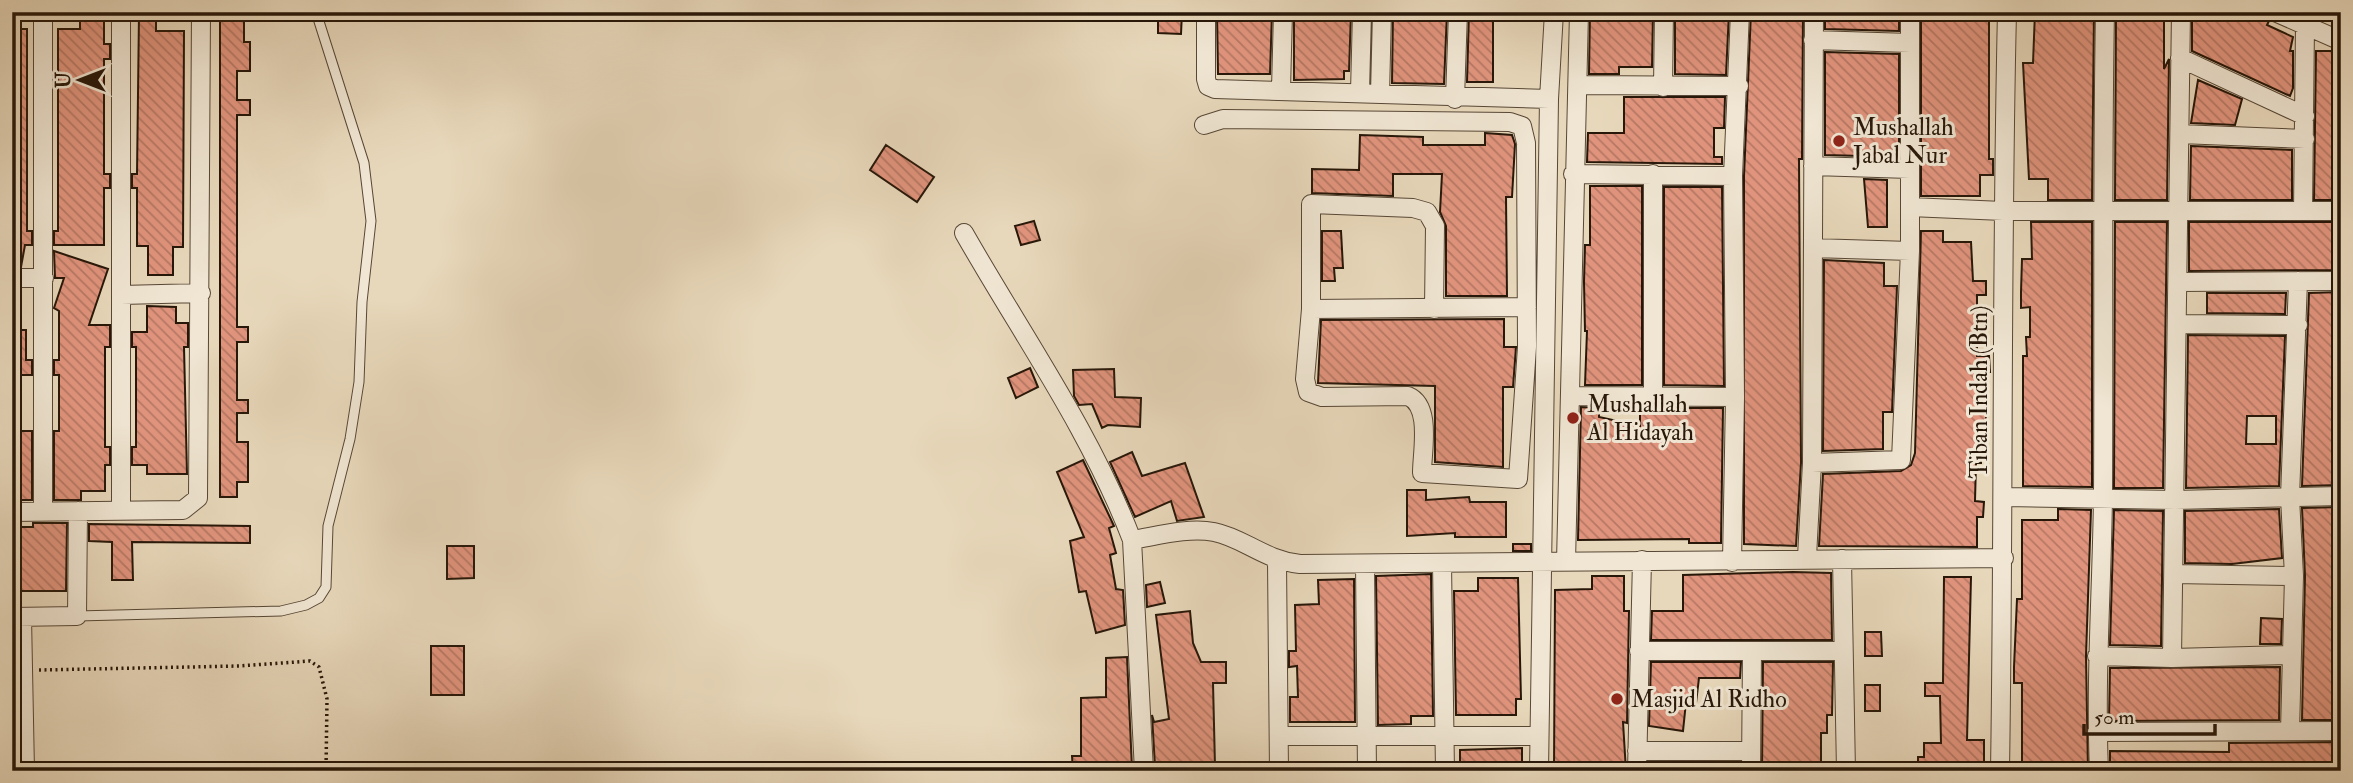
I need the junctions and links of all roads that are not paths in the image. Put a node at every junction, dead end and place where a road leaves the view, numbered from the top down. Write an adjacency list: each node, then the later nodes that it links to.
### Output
1 (43, 12): 52 (street)
2 (121, 12): 57 (street)
3 (201, 12): 56 (street)
4 (316, 12): 90 (lane)
5 (1206, 12): 27 (street)
6 (1283, 12): 27 (street)
7 (1362, 12): 29 (street)
8 (1382, 12): 30 (street)
9 (1458, 12): 32 (street)
10 (1554, 12): 31 (street)
11 (1578, 12): 28 (street)
12 (1664, 12): 26 (street)
13 (1740, 12): 25 (street)
14 (1814, 12): 21 (street)
15 (1910, 12): 23 (street)
16 (2007, 12): 44 (street, Tiban Indah (Btn))
17 (2105, 12): 45 (street)
18 (2181, 12): 24 (street)
19 (2274, 12): 20 (street)
20 (2305, 25): 22 (street); 33 (street)
21 (1813, 40): 23 (street); 37 (street)
22 (2341, 41)
23 (1910, 43): 38 (street)
24 (2180, 58): 33 (street); 35 (street)
25 (1739, 86): 26 (street); 41 (street)
26 (1664, 87): 28 (street)
27 (1281, 89): 29 (street)
28 (1578, 89): 31 (street); 39 (street)
29 (1360, 92): 30 (street)
30 (1380, 93): 32 (street)
31 (1549, 96): 32 (street); 63 (street)
32 (1455, 99)
33 (2305, 116): 36 (street)
34 (1204, 125): 58 (street)
35 (2180, 134): 36 (street); 43 (street)
36 (2305, 139): 46 (street)
37 (1813, 166): 38 (street); 49 (street)
38 (1910, 169): 42 (street)
39 (1573, 174): 40 (street); 64 (street)
40 (1653, 174): 41 (street); 65 (street)
41 (1732, 176): 66 (street)
42 (1910, 207): 44 (street); 50 (street)
43 (2180, 210): 45 (street); 46 (street); 55 (street)
44 (2003, 211): 45 (street); 69 (street, Tiban Indah (Btn))
45 (2101, 211): 70 (street)
46 (2302, 211): 47 (street)
47 (2341, 211)
48 (964, 233): 77 (street)
49 (1813, 248): 50 (street); 67 (street)
50 (1910, 251): 67 (street)
51 (12, 278): 52 (street)
52 (44, 278): 73 (street)
53 (2298, 281): 54 (street); 55 (street); 62 (street)
54 (2341, 281)
55 (2179, 282): 61 (street)
56 (201, 293): 57 (street); 75 (street)
57 (121, 295): 75 (street)
58 (1527, 307): 60 (street); 63 (street)
59 (1311, 309): 60 (street); 60 (street); 63 (street)
60 (1434, 309)
61 (2178, 324): 62 (street); 72 (street)
62 (2298, 325): 71 (street)
63 (1536, 347): 85 (street)
64 (1570, 396): 65 (street); 83 (street)
65 (1653, 396): 66 (street)
66 (1735, 397): 84 (street)
67 (1812, 463): 78 (street)
68 (2341, 496): 71 (street)
69 (2005, 497): 70 (street); 80 (street, Tiban Indah (Btn))
70 (2103, 497): 72 (street); 96 (street)
71 (2290, 497): 72 (street); 89 (street)
72 (2175, 500): 88 (street)
73 (43, 511): 74 (street); 76 (street)
74 (78, 511): 75 (street); 90 (street)
75 (121, 511)
76 (12, 512)
77 (1132, 540): 82 (street); 108 (street)
78 (1807, 557): 79 (street); 84 (street)
79 (1842, 558): 80 (street); 93 (street)
80 (2004, 558): 116 (street, Tiban Indah (Btn))
81 (1642, 560): 83 (street); 84 (street); 92 (street)
82 (1277, 562): 86 (street); 103 (street)
83 (1566, 562): 85 (street)
84 (1732, 562)
85 (1544, 563): 87 (street); 104 (street)
86 (1365, 564): 87 (street); 101 (street)
87 (1442, 564): 102 (street)
88 (2174, 574): 89 (street); 97 (street)
89 (2294, 576): 95 (street)
90 (77, 616): 91 (street)
91 (17, 617): 107 (street)
92 (1639, 651): 94 (street); 105 (street)
93 (1842, 651): 94 (street); 115 (street)
94 (1752, 652): 106 (street)
95 (2290, 655): 97 (street); 100 (street)
96 (2097, 656): 97 (street); 99 (street)
97 (2172, 658)
98 (2341, 731): 100 (street)
99 (2097, 732): 100 (street); 117 (street)
100 (2290, 732)
101 (1367, 734): 102 (street); 103 (street); 110 (street)
102 (1444, 735): 104 (street); 111 (street)
103 (1279, 736): 109 (street)
104 (1539, 736): 112 (street)
105 (1637, 751): 106 (street); 113 (street)
106 (1751, 751): 114 (street)
107 (25, 771)
108 (1144, 771)
109 (1279, 771)
110 (1367, 771)
111 (1444, 771)
112 (1539, 771)
113 (1637, 771)
114 (1751, 771)
115 (1846, 771)
116 (2000, 771)
117 (2099, 771)

